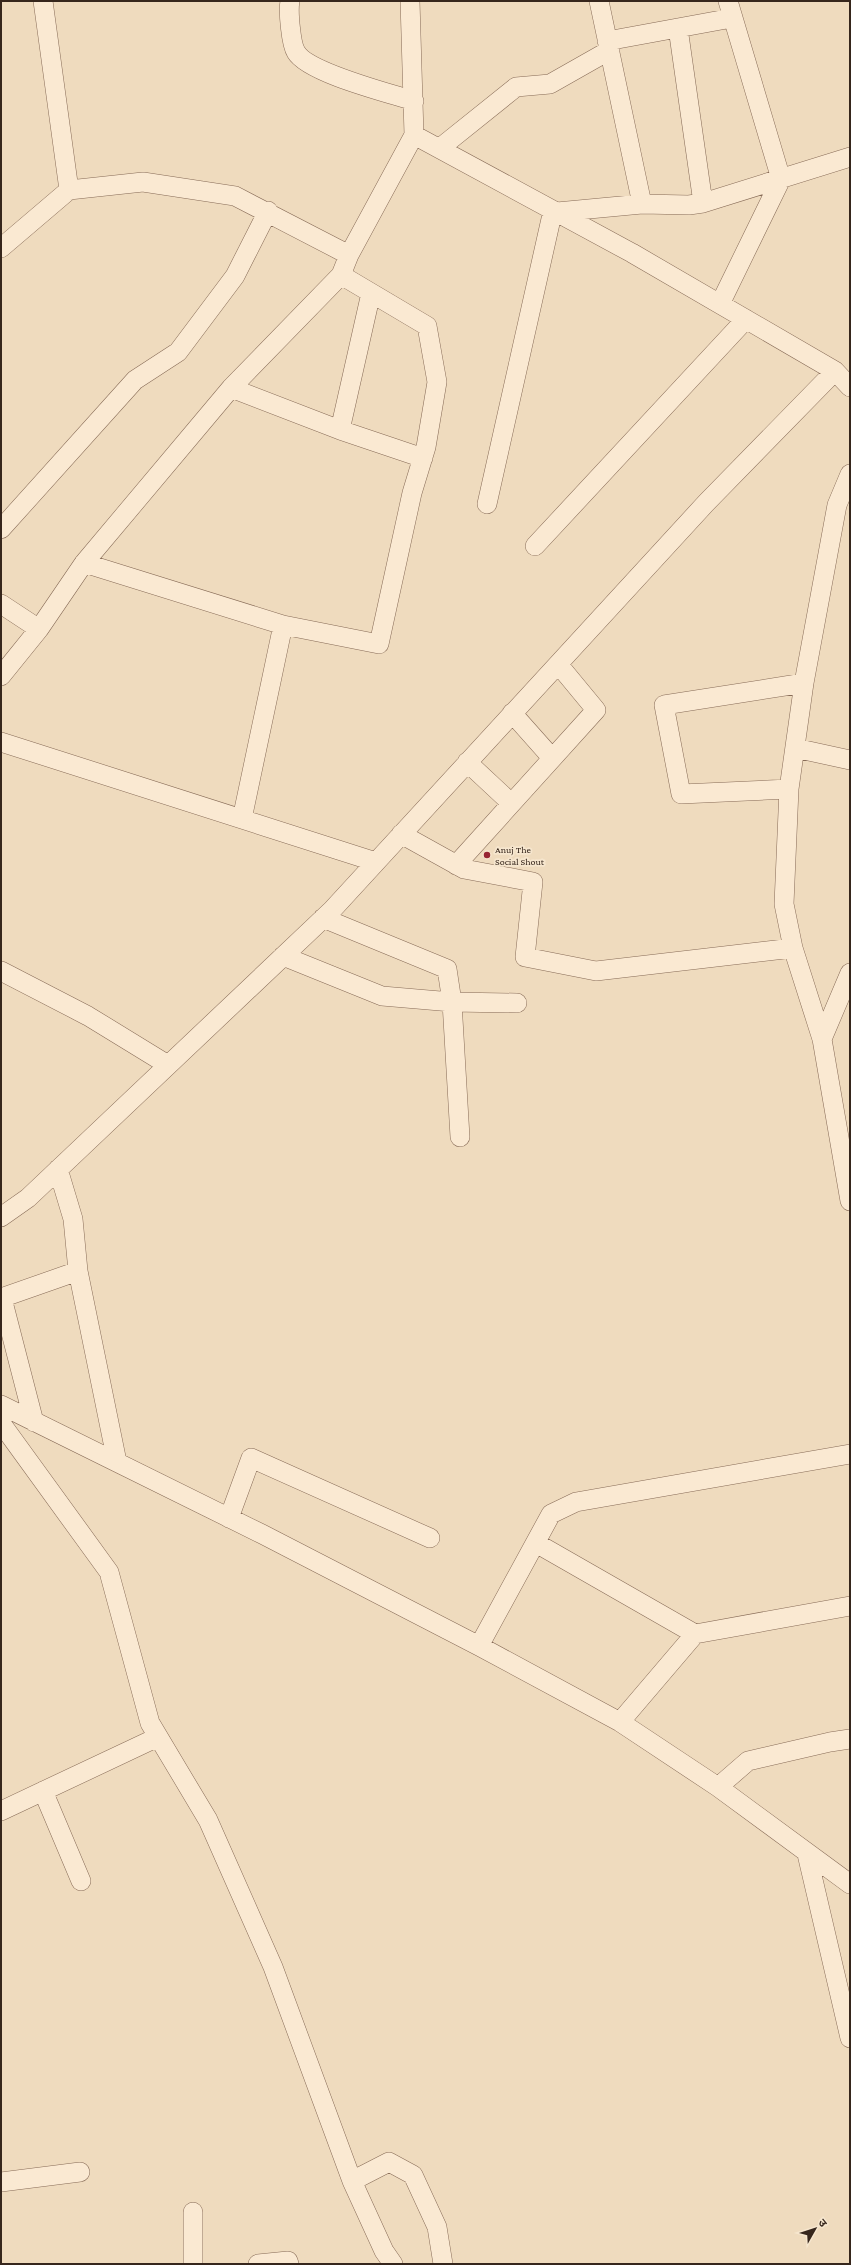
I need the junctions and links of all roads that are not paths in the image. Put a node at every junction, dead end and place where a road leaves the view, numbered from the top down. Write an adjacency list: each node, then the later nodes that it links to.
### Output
1 (44, 1): 13 (street)
2 (290, 1): 8 (street)
3 (410, 1): 8 (street)
4 (599, 1): 7 (street)
5 (730, 9): 6 (street); 12 (street)
6 (678, 28): 7 (street); 14 (street)
7 (608, 45): 10 (street); 15 (street)
8 (414, 101): 9 (street)
9 (414, 135): 10 (street); 19 (street)
10 (440, 148): 17 (street)
11 (850, 157): 12 (street)
12 (780, 179): 14 (street); 22 (street)
13 (69, 190): 16 (street); 18 (street)
14 (703, 203): 15 (street)
15 (642, 204): 17 (street)
16 (268, 211): 19 (street); 31 (street)
17 (555, 211): 22 (street); 30 (street)
18 (1, 248)
19 (349, 255): 20 (street)
20 (341, 275): 21 (street); 26 (street)
21 (371, 293): 27 (street); 28 (street)
22 (720, 304): 23 (street)
23 (746, 319): 24 (street); 32 (street)
24 (835, 371): 25 (street); 37 (street)
25 (850, 387)
26 (231, 388): 27 (street); 33 (street)
27 (340, 430): 28 (street)
28 (423, 458): 35 (street)
29 (850, 474): 39 (street)
30 (487, 504)
31 (1, 529)
32 (535, 546)
33 (84, 563): 35 (street); 36 (street)
34 (1, 604): 36 (street)
35 (283, 625): 48 (street)
36 (39, 629): 38 (street)
37 (558, 664): 40 (street); 43 (street)
38 (1, 676)
39 (804, 683): 42 (street); 46 (street)
40 (512, 713): 43 (street); 45 (street)
41 (1, 742): 48 (street)
42 (795, 748): 44 (street); 46 (street)
43 (552, 758): 47 (street)
44 (850, 760)
45 (467, 762): 47 (street); 49 (street)
46 (789, 789): 53 (street)
47 (511, 803): 51 (street)
48 (242, 820): 50 (street)
49 (401, 834): 50 (street); 51 (street)
50 (376, 862): 52 (street)
51 (456, 865): 53 (street)
52 (323, 918): 54 (street); 57 (street)
53 (793, 948): 59 (street)
54 (283, 956): 57 (street); 60 (street)
55 (1, 971): 60 (street)
56 (850, 973): 59 (street)
57 (452, 1002): 58 (street); 61 (street)
58 (517, 1003)
59 (822, 1040): 63 (street)
60 (168, 1065): 62 (street)
61 (460, 1137)
62 (58, 1169): 64 (street); 65 (street)
63 (850, 1201)
64 (1, 1217)
65 (78, 1271): 66 (street); 71 (street)
66 (1, 1298): 68 (street)
67 (1, 1405): 68 (street)
68 (34, 1422): 71 (street)
69 (1, 1423): 79 (street)
70 (850, 1454): 74 (street)
71 (117, 1462): 72 (street)
72 (229, 1518): 73 (street); 77 (street)
73 (430, 1538)
74 (536, 1543): 76 (street); 77 (street)
75 (850, 1606): 76 (street)
76 (695, 1634): 78 (street)
77 (479, 1646): 78 (street)
78 (620, 1722): 81 (street)
79 (158, 1737): 82 (street); 89 (street)
80 (850, 1739): 81 (street)
81 (718, 1787): 84 (street)
82 (43, 1791): 83 (street); 85 (street)
83 (1, 1811)
84 (807, 1854): 86 (street); 87 (street)
85 (81, 1881)
86 (850, 1884)
87 (850, 2038)
88 (80, 2172): 90 (street)
89 (352, 2181): 95 (street); 96 (street)
90 (1, 2182)
91 (193, 2212): 92 (street)
92 (193, 2264)
93 (258, 2264): 94 (street)
94 (289, 2264)
95 (392, 2264)
96 (443, 2264)

